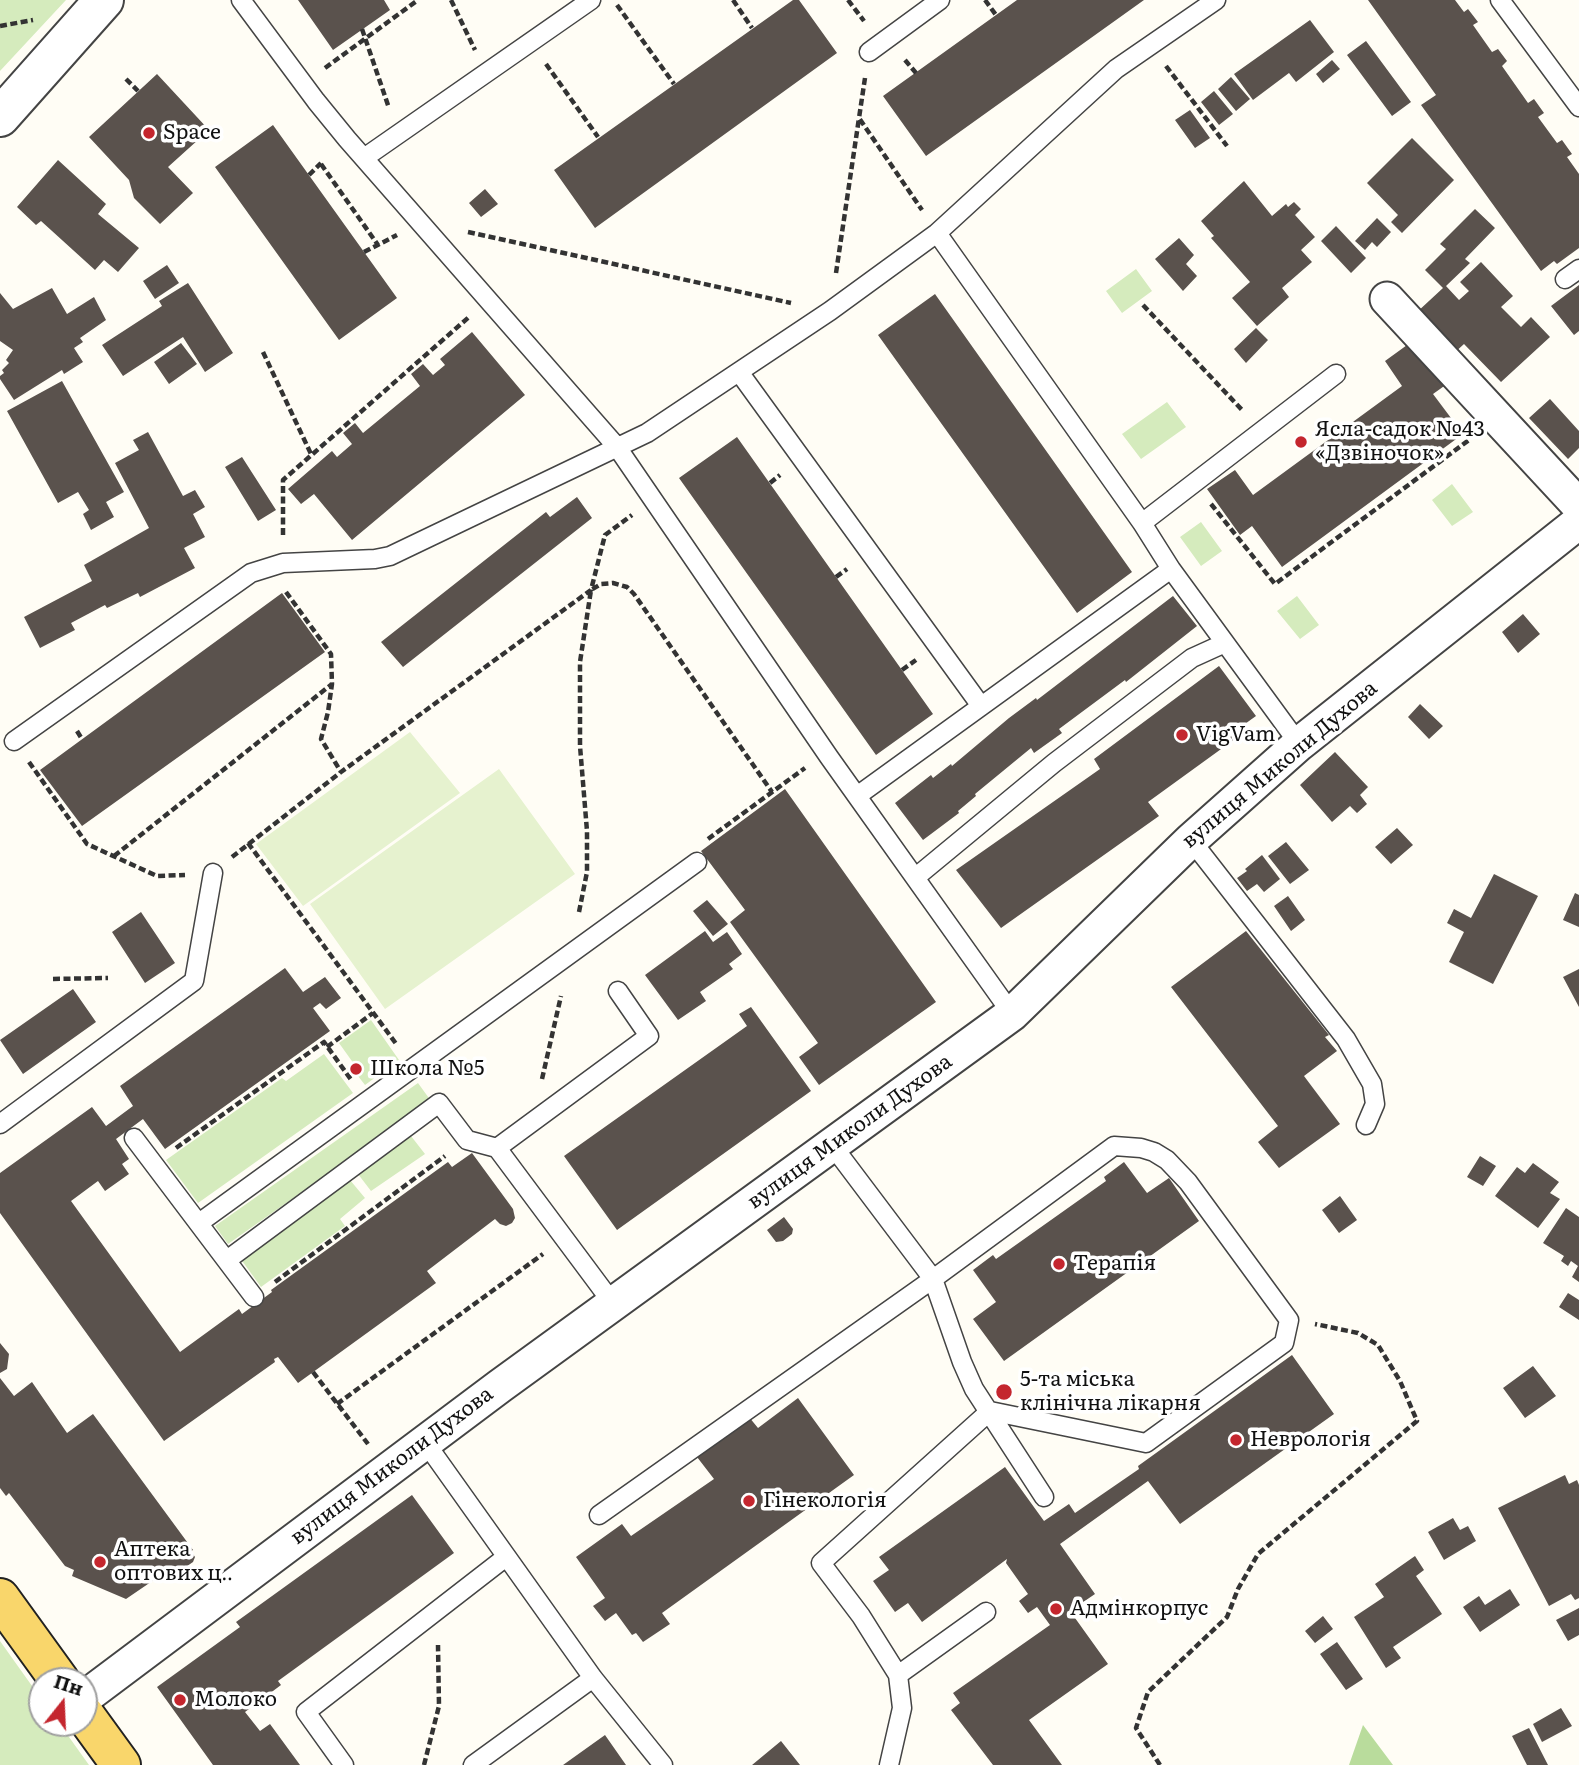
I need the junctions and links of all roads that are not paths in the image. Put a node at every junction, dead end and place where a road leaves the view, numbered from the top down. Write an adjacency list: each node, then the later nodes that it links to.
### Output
1 (104, 0): 9 (street)
2 (240, 0): 10 (lane)
3 (591, 0): 10 (lane)
4 (940, 0): 7 (lane)
5 (1216, 0): 11 (lane)
6 (1500, 0): 8 (lane)
7 (869, 52)
8 (1579, 107)
9 (0, 117)
10 (364, 158): 15 (lane)
11 (937, 233): 13 (lane); 18 (lane)
12 (1387, 299): 16 (street)
13 (739, 372): 15 (lane); 21 (lane)
14 (1336, 374): 18 (lane)
15 (617, 447): 22 (lane); 24 (lane)
16 (1579, 506)
17 (1579, 522): 23 (street, вулиця Миколи Духова)
18 (1142, 523): 19 (lane)
19 (1171, 569): 20 (lane); 21 (lane)
20 (1225, 643): 23 (lane); 28 (lane)
21 (981, 705): 24 (lane)
22 (14, 741)
23 (1299, 744): 25 (street, вулиця Миколи Духова)
24 (857, 796): 28 (lane)
25 (1191, 840): 30 (street, вулиця Миколи Духова); 32 (lane)
26 (696, 862): 36 (lane)
27 (213, 873): 31 (lane)
28 (916, 877): 30 (lane)
29 (618, 991): 35 (lane)
30 (1012, 1014): 34 (street, вулиця Миколи Духова)
31 (0, 1124)
32 (1366, 1125)
33 (134, 1138): 36 (lane)
34 (832, 1146): 38 (lane); 40 (street, вулиця Миколи Духова)
35 (497, 1148): 37 (lane); 40 (lane)
36 (199, 1223): 37 (lane)
37 (227, 1260): 39 (lane)
38 (933, 1279): 41 (lane); 41 (lane); 44 (lane)
39 (254, 1297)
40 (614, 1305): 42 (street, вулиця Миколи Духова)
41 (990, 1412): 43 (lane); 49 (lane)
42 (425, 1442): 45 (lane); 51 (street, вулиця Миколи Духова)
43 (1044, 1497)
44 (598, 1515)
45 (506, 1557): 50 (lane); 54 (lane)
46 (0, 1598): 48 (main road)
47 (986, 1612): 49 (lane)
48 (50, 1667)
49 (898, 1675): 57 (lane)
50 (593, 1678): 55 (lane); 56 (lane)
51 (98, 1687)
52 (98, 1733): 53 (main road)
53 (121, 1765)
54 (345, 1765)
55 (473, 1765)
56 (663, 1765)
57 (889, 1765)

